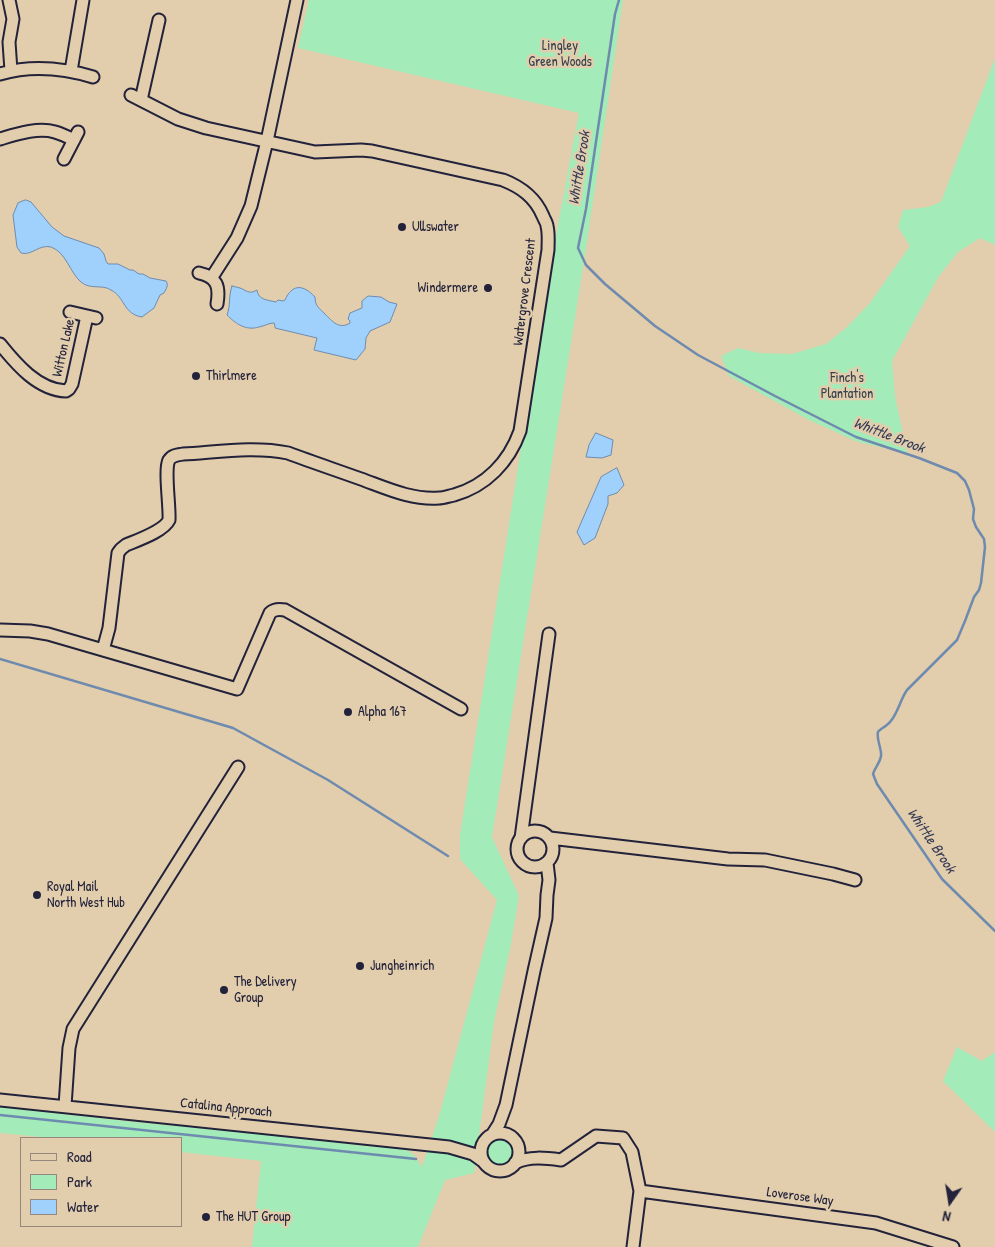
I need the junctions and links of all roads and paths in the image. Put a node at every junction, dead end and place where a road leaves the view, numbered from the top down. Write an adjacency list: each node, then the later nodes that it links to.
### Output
1 (9, 0): 5 (street)
2 (83, 0): 6 (street)
3 (297, 0): 9 (street)
4 (159, 20): 9 (street, Watergrove Crescent)
5 (5, 72): 6 (street)
6 (71, 72): 7 (street)
7 (94, 77)
8 (0, 139): 10 (street)
9 (267, 141): 12 (street); 18 (street, Watergrove Crescent)
10 (64, 159)
11 (199, 273): 12 (street)
12 (212, 277): 13 (street)
13 (217, 304)
14 (70, 312): 15 (street, Witton Lake)
15 (0, 344)
16 (0, 630): 18 (street)
17 (549, 634): 21 (street)
18 (103, 650): 19 (street)
19 (461, 709)
20 (238, 767): 32 (street)
21 (525, 802): 22 (street); 23 (street)
22 (536, 831): 23 (street); 24 (street)
23 (521, 838): 27 (street)
24 (550, 838): 25 (street); 26 (street)
25 (576, 840): 26 (street); 28 (street)
26 (550, 859): 27 (street); 29 (street)
27 (530, 867): 29 (street)
28 (855, 880)
29 (547, 895): 31 (street)
30 (0, 1100): 32 (street, Catalina Approach)
31 (506, 1105): 33 (street); 34 (street)
32 (65, 1106): 35 (street, Catalina Approach)
33 (489, 1137): 34 (street); 35 (street, Catalina Approach); 37 (street)
34 (515, 1140): 36 (street); 38 (street)
35 (449, 1147): 37 (street, Catalina Approach)
36 (549, 1159): 38 (street); 39 (street)
37 (484, 1162): 38 (street)
38 (515, 1163)
39 (640, 1191): 40 (street); 41 (street, Loverose Way)
40 (633, 1247)
41 (953, 1247)

